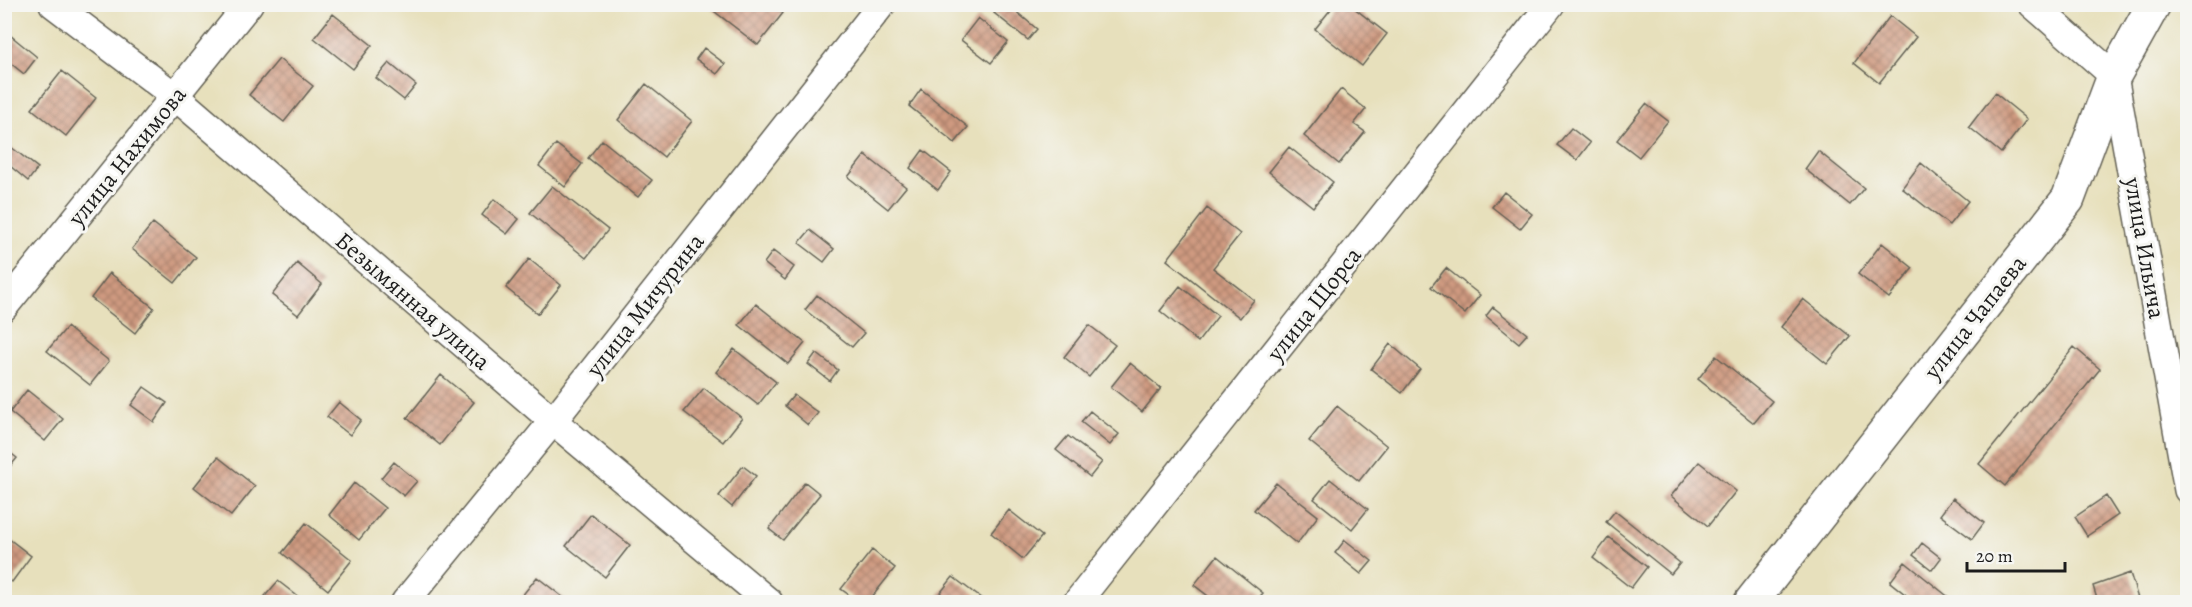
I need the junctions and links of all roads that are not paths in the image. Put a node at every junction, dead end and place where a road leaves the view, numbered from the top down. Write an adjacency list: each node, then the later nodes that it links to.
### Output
1 (53, 4): 8 (street, Безымянная улица)
2 (249, 4): 8 (street, улица Нахимова)
3 (882, 4): 10 (street, улица Мичурина)
4 (1551, 4): 14 (street, улица Щорса)
5 (2032, 4): 7 (street)
6 (2154, 4): 7 (main road, улица Чапаева)
7 (2114, 76): 11 (street, улица Ильича); 15 (main road, улица Чапаева)
8 (176, 97): 9 (street, улица Нахимова); 10 (street, Безымянная улица)
9 (4, 307)
10 (553, 421): 12 (street, улица Мичурина); 13 (street, Безымянная улица)
11 (2187, 490)
12 (405, 603)
13 (769, 603)
14 (1077, 603)
15 (1751, 603)

